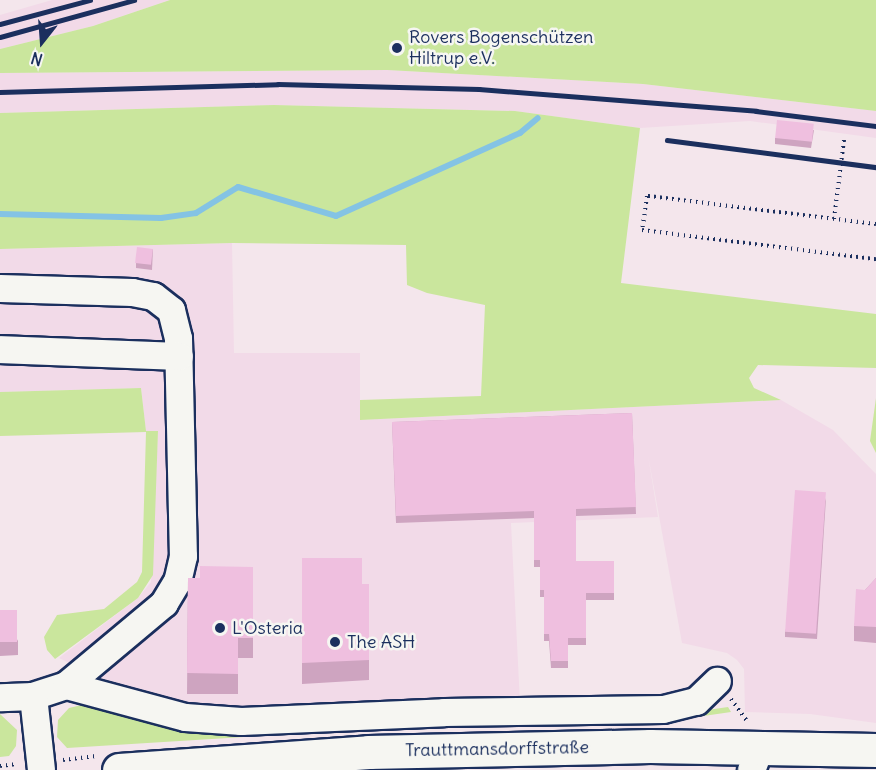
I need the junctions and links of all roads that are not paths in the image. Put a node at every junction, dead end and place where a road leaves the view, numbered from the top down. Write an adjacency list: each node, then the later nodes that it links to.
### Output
1 (0, 288): 3 (street)
2 (0, 349): 3 (street)
3 (179, 356): 5 (street)
4 (717, 681): 5 (street, Trauttmansdorffstraße)
5 (66, 685): 6 (street)
6 (33, 696): 7 (street); 10 (street)
7 (0, 697)
8 (876, 750): 9 (main road, Trauttmansdorffstraße)
9 (757, 752): 11 (main road, Trauttmansdorffstraße)
10 (41, 770)
11 (119, 770)

